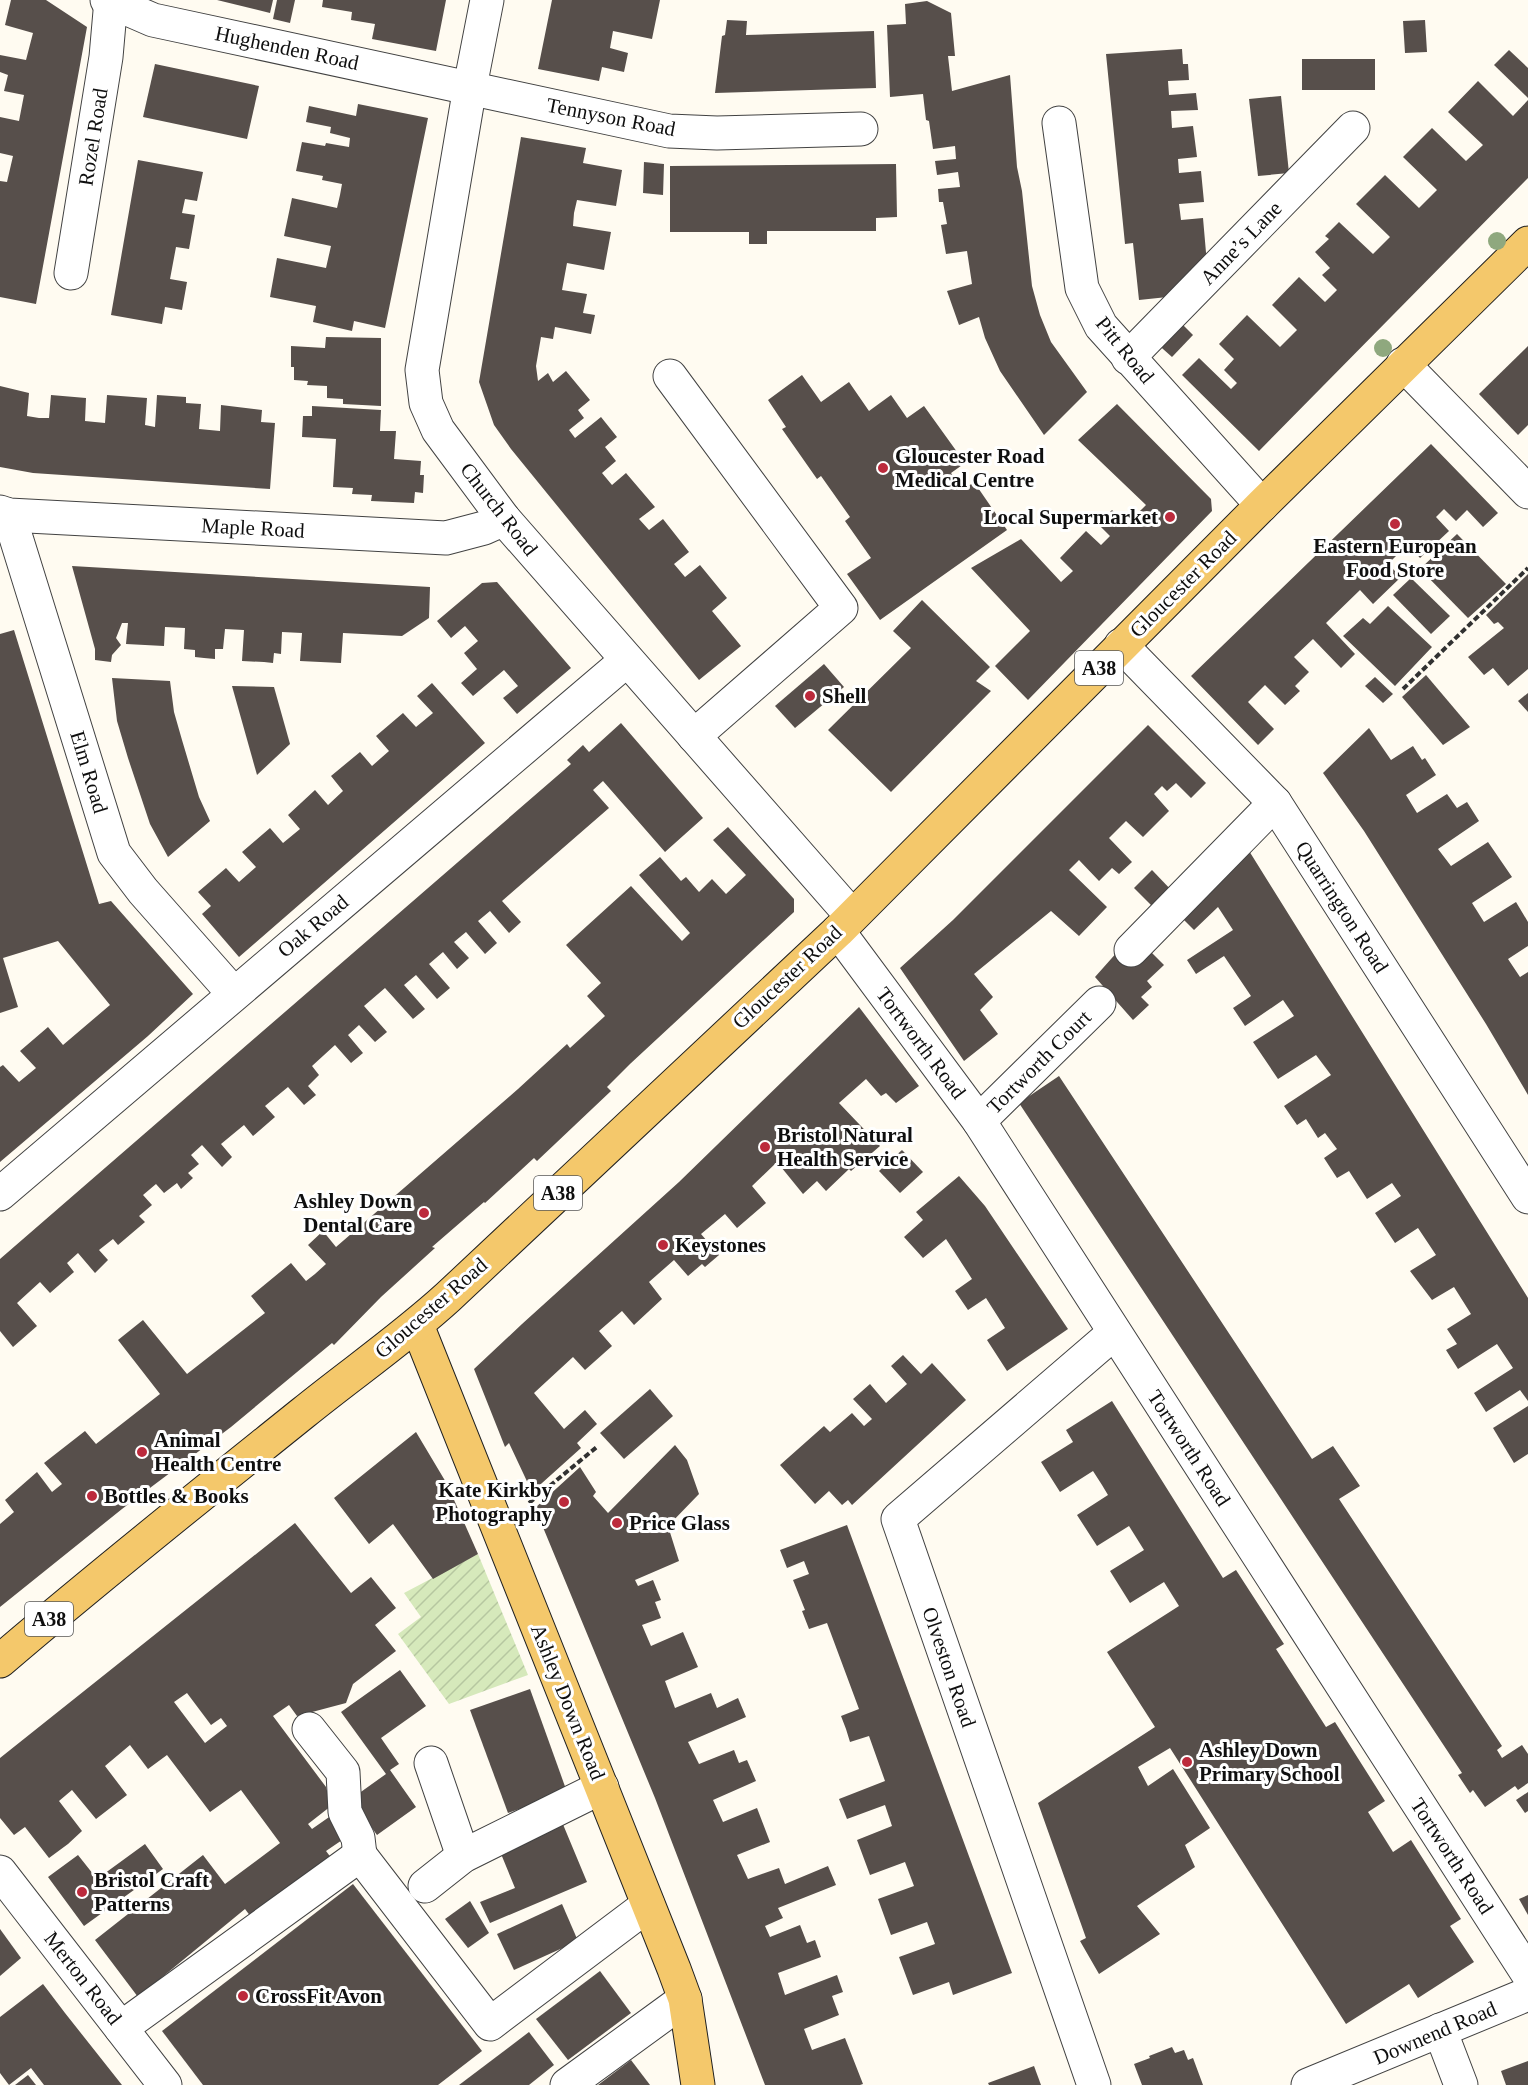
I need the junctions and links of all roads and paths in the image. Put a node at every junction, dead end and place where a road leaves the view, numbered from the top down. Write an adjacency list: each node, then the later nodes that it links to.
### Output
1 (488, 0): 3 (street, Church Road)
2 (110, 1): 3 (street, Hughenden Road); 8 (street, Rozel Road)
3 (470, 87): 6 (street, Tennyson Road); 15 (street, Church Road)
4 (1059, 123): 9 (street, Pitt Road)
5 (1353, 128): 9 (street, Anne’s Lane)
6 (861, 129)
7 (1528, 243): 10 (main road, Gloucester Road / A38)
8 (71, 273)
9 (1128, 358): 13 (street, Pitt Road)
10 (1403, 364): 12 (street); 13 (main road, Gloucester Road / A38)
11 (670, 376): 20 (street)
12 (1528, 492)
13 (1262, 505): 17 (main road, Gloucester Road / A38)
14 (5, 513): 15 (street, Maple Road); 24 (street, Elm Road)
15 (504, 519): 18 (street, Church Road)
16 (1528, 568): 19 (path)
17 (1121, 645): 21 (street, Quarrington Road); 22 (main road, Gloucester Road / A38)
18 (627, 660): 20 (street, Church Road); 24 (street, Oak Road)
19 (1403, 690)
20 (694, 736): 22 (street, Church Road)
21 (1275, 803): 23 (street); 28 (street, Quarrington Road)
22 (845, 923): 26 (street, Tortworth Road); 29 (main road, Gloucester Road / A38)
23 (1131, 950)
24 (234, 994): 27 (street, Oak Road)
25 (1099, 1004): 26 (street, Tortworth Court)
26 (979, 1121): 30 (street, Tortworth Road)
27 (0, 1194)
28 (1528, 1197)
29 (417, 1325): 32 (main road, Ashley Down Road); 33 (main road, Gloucester Road / A38)
30 (1114, 1333): 42 (street, Tortworth Road); 50 (street, Olveston Road)
31 (598, 1446): 32 (path)
32 (498, 1529): 36 (main road, Ashley Down Road)
33 (0, 1661)
34 (309, 1729): 37 (street)
35 (431, 1763): 38 (street)
36 (602, 1787): 38 (street); 41 (main road, Ashley Down Road)
37 (360, 1855): 41 (street); 45 (street)
38 (463, 1856): 40 (street)
39 (0, 1872): 45 (street, Merton Road)
40 (425, 1886)
41 (648, 1905): 44 (main road, Ashley Down Road)
42 (1528, 1974)
43 (1528, 1994): 46 (street, Downend Road)
44 (685, 1999): 48 (street); 49 (main road, Ashley Down Road)
45 (121, 2028): 47 (street, Merton Road)
46 (1440, 2030): 51 (street, Downend Road); 52 (street)
47 (165, 2085)
48 (567, 2085)
49 (698, 2085)
50 (1094, 2085)
51 (1308, 2085)
52 (1461, 2085)

